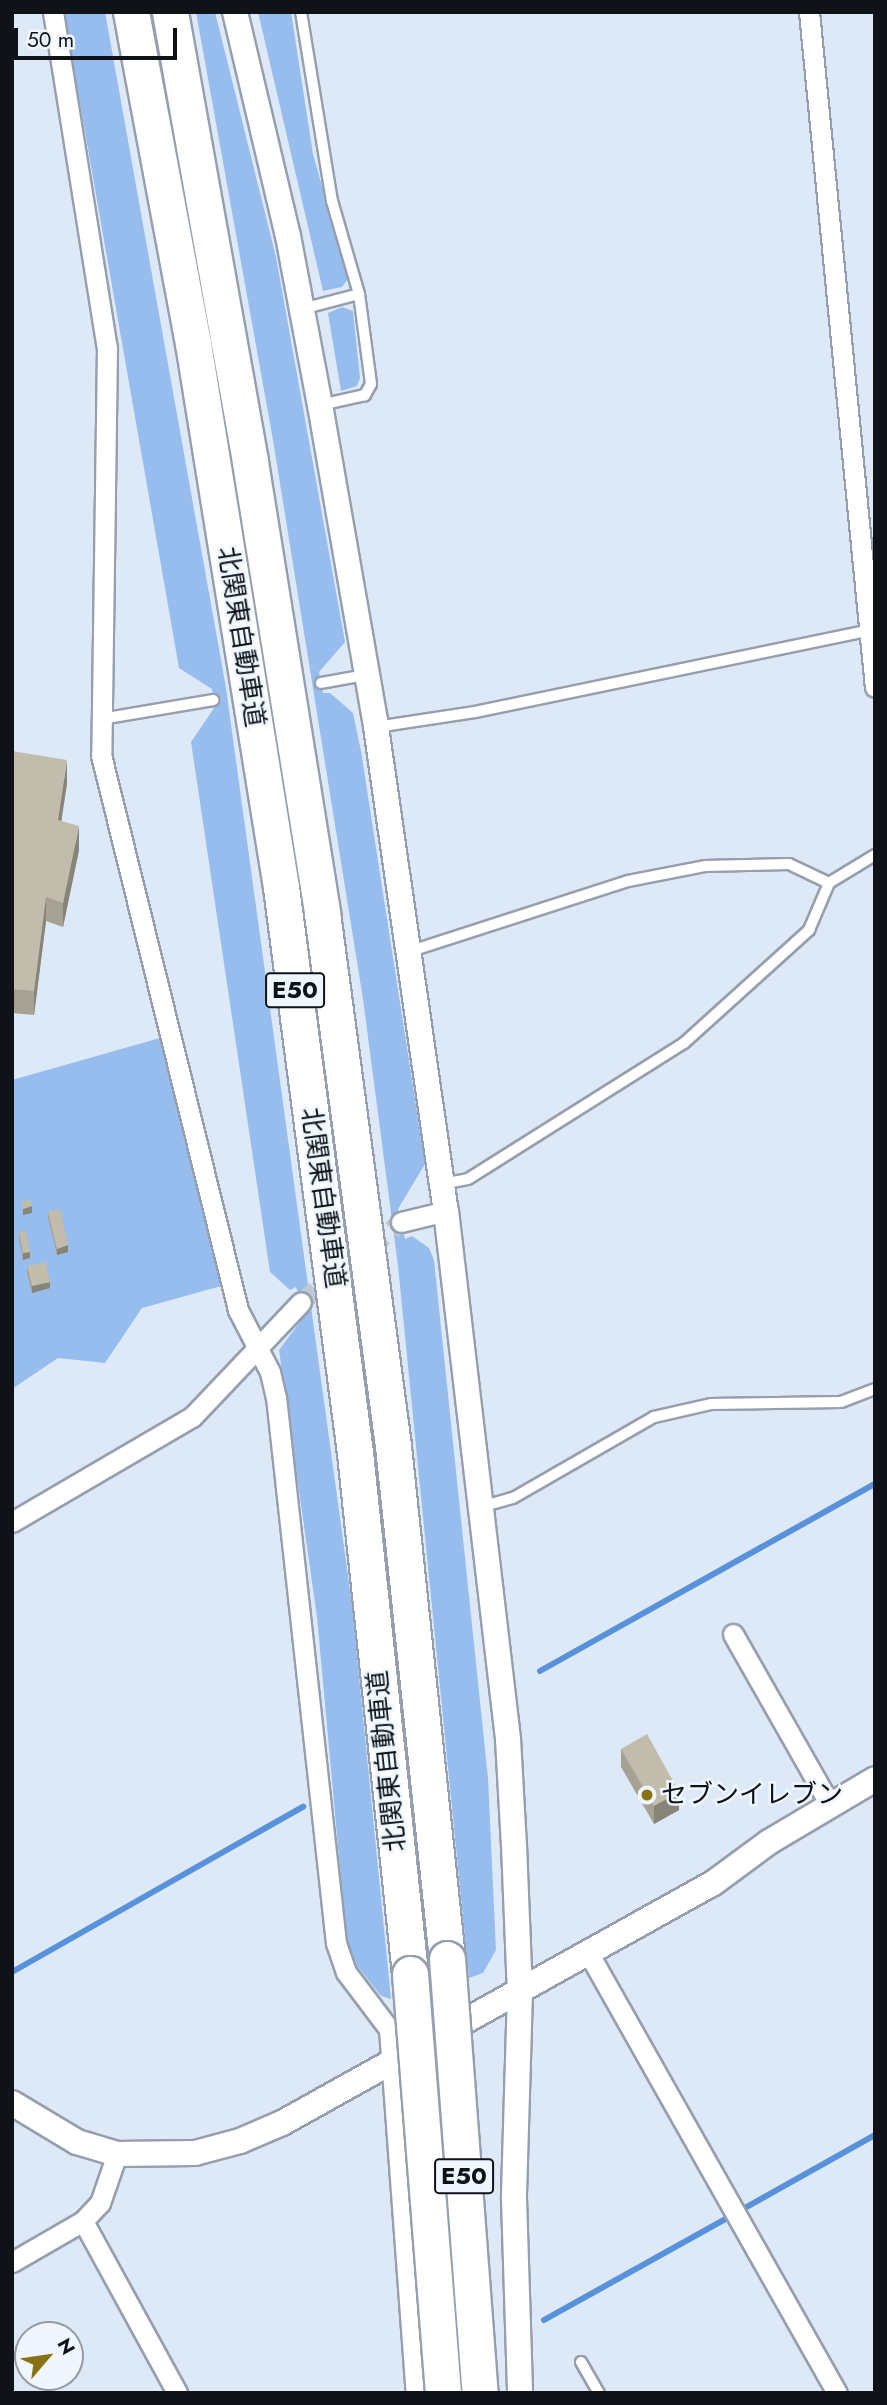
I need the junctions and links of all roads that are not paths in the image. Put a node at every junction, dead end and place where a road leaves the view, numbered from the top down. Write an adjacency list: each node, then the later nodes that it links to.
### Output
1 (53, 12): 15 (street)
2 (131, 12): 41 (highway, 北関東自動車道 / E50, bridge)
3 (170, 12): 42 (highway, 北関東自動車道 / E50, bridge)
4 (235, 12): 8 (street)
5 (301, 12): 7 (lane)
6 (809, 12): 10 (street)
7 (359, 294): 8 (lane); 9 (lane)
8 (302, 309): 9 (street)
9 (320, 405): 11 (street)
10 (870, 630): 13 (street); 16 (lane)
11 (367, 674): 12 (lane); 16 (street)
12 (321, 683)
13 (875, 687)
14 (213, 700): 15 (lane)
15 (100, 719): 24 (street)
16 (376, 727): 19 (street)
17 (875, 855): 18 (lane)
18 (829, 883): 19 (lane); 20 (lane)
19 (410, 951): 20 (street)
20 (442, 1184): 21 (street)
21 (446, 1211): 22 (street); 26 (street)
22 (401, 1222)
23 (301, 1302): 24 (street)
24 (258, 1350): 27 (street); 33 (street)
25 (875, 1390): 26 (lane)
26 (480, 1507): 32 (street)
27 (12, 1522)
28 (733, 1634): 30 (street)
29 (875, 1779): 30 (street)
30 (830, 1805): 31 (street)
31 (589, 1954): 32 (street); 45 (street)
32 (520, 1992): 33 (street); 43 (street)
33 (393, 2062): 35 (street); 40 (street)
34 (12, 2103): 35 (street)
35 (117, 2154): 36 (street)
36 (83, 2221): 37 (street); 39 (street)
37 (12, 2262)
38 (582, 2362): 44 (lane)
39 (177, 2393)
40 (416, 2393)
41 (443, 2393)
42 (480, 2393)
43 (520, 2393)
44 (599, 2393)
45 (836, 2393)

